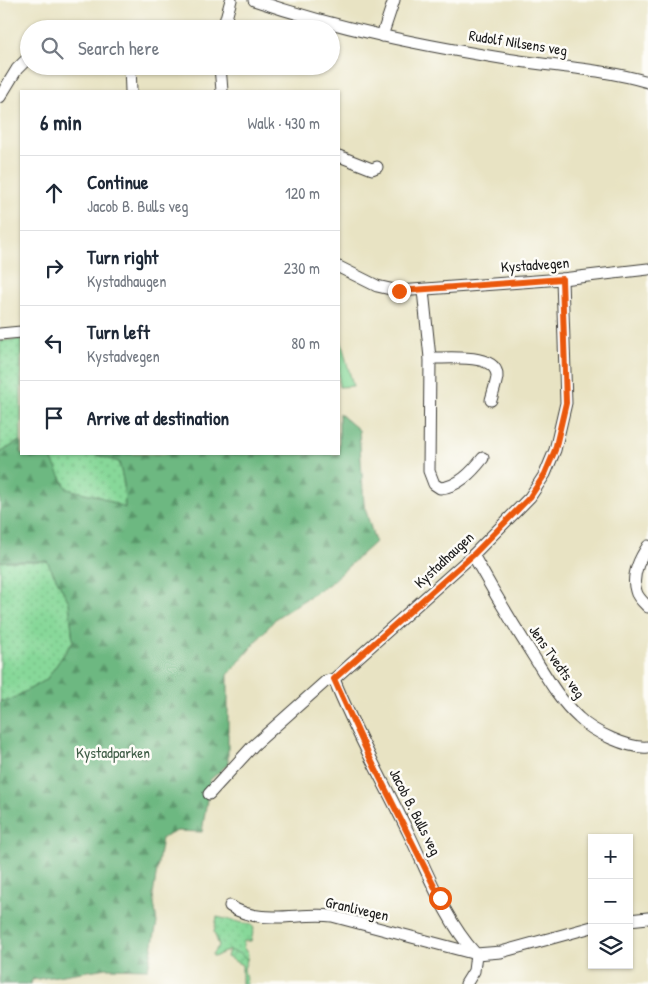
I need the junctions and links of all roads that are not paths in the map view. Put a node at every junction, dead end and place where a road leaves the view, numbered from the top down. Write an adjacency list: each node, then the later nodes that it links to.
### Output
1 (231, 0): 4 (street)
2 (254, 0): 5 (street, Rudolf Nilsens veg)
3 (394, 0): 7 (street)
4 (225, 20)
5 (317, 20)
6 (340, 26): 7 (street, Rudolf Nilsens veg)
7 (382, 36): 11 (street, Rudolf Nilsens veg)
8 (20, 66): 14 (street)
9 (130, 75): 12 (street)
10 (221, 75): 13 (street)
11 (648, 82)
12 (131, 90)
13 (222, 90)
14 (0, 97)
15 (340, 156): 16 (street)
16 (377, 167)
17 (340, 268): 20 (street, Kystadvegen)
18 (648, 269): 19 (street, Kystadvegen)
19 (562, 279): 20 (street, Kystadvegen); 27 (street, Kystadhaugen)
20 (423, 290): 23 (street)
21 (20, 332): 22 (street)
22 (0, 334)
23 (430, 358): 24 (street); 25 (street)
24 (491, 400)
25 (482, 458)
26 (648, 546): 28 (street)
27 (473, 555): 29 (street, Kystadhaugen); 30 (street, Jens Tvedts veg)
28 (648, 607)
29 (334, 679): 31 (street, Kystadhaugen); 36 (street, Jacob B. Bulls veg)
30 (648, 747)
31 (210, 794)
32 (230, 906): 36 (street, Granlivegen)
33 (648, 918): 34 (street)
34 (633, 920)
35 (588, 928): 36 (street, Granlivegen)
36 (476, 954): 37 (street)
37 (466, 984)

